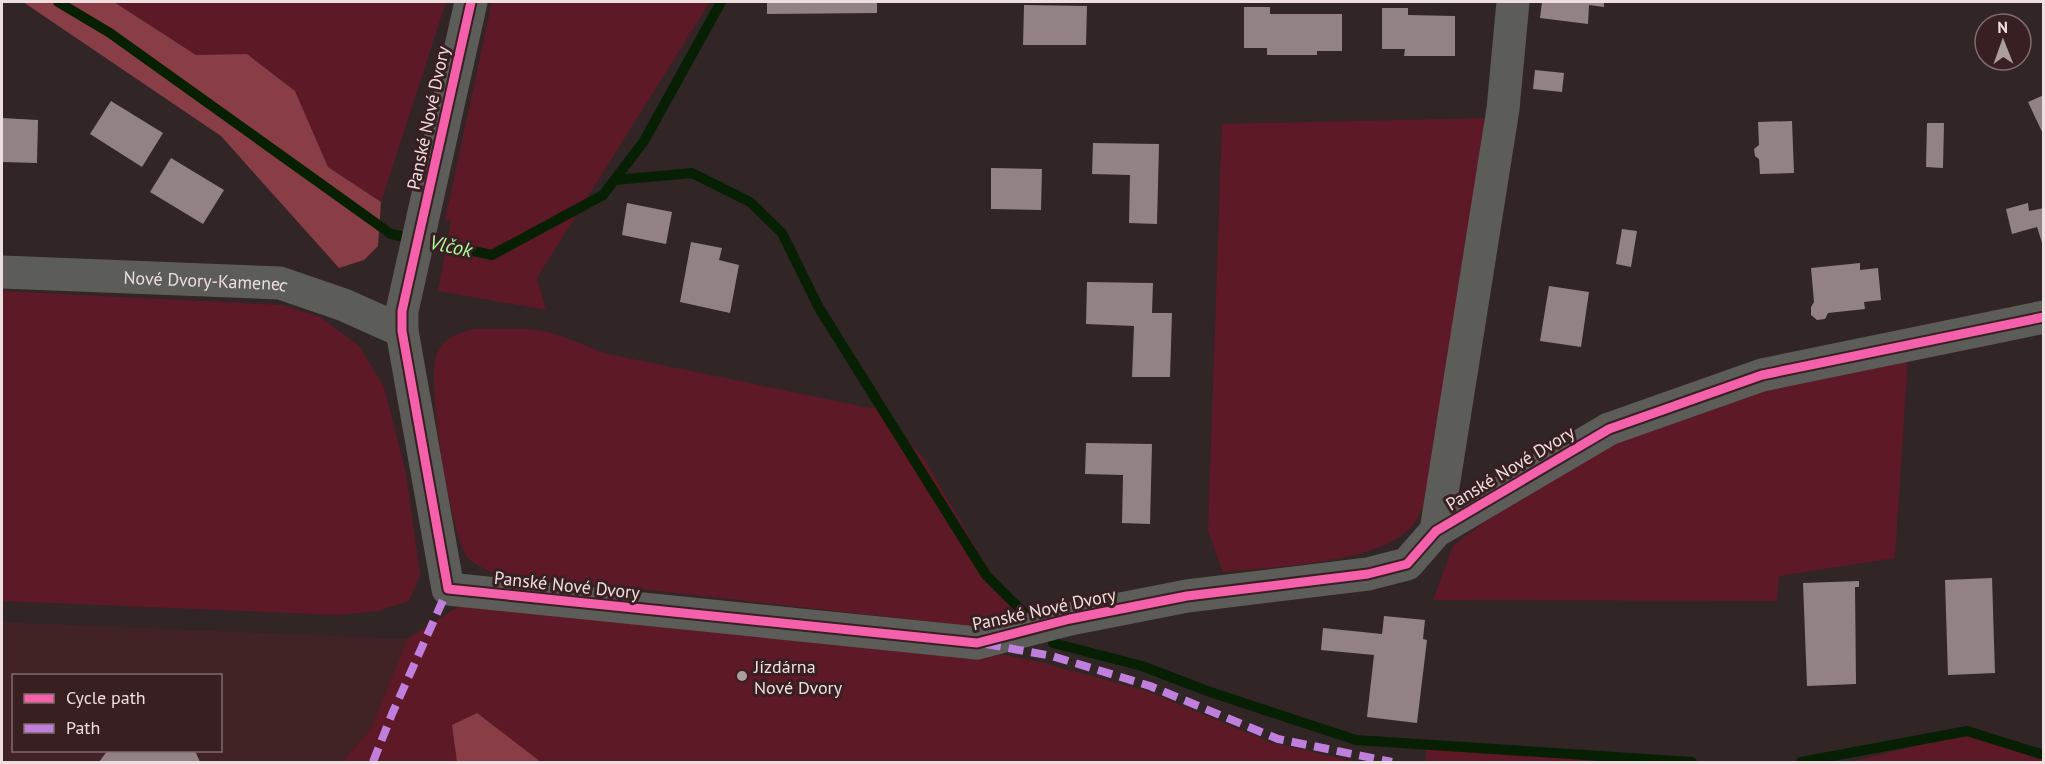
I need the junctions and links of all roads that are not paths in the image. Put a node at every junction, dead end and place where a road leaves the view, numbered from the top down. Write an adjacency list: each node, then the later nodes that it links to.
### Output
1 (471, 2): 5 (street, Panské Nové Dvory)
2 (1513, 2): 6 (street, Panské Nové Dvory)
3 (2, 272): 5 (street, Nové Dvory-Kamenec)
4 (2043, 317): 6 (street, Panské Nové Dvory)
5 (402, 331): 6 (street, Panské Nové Dvory)
6 (1436, 531)

